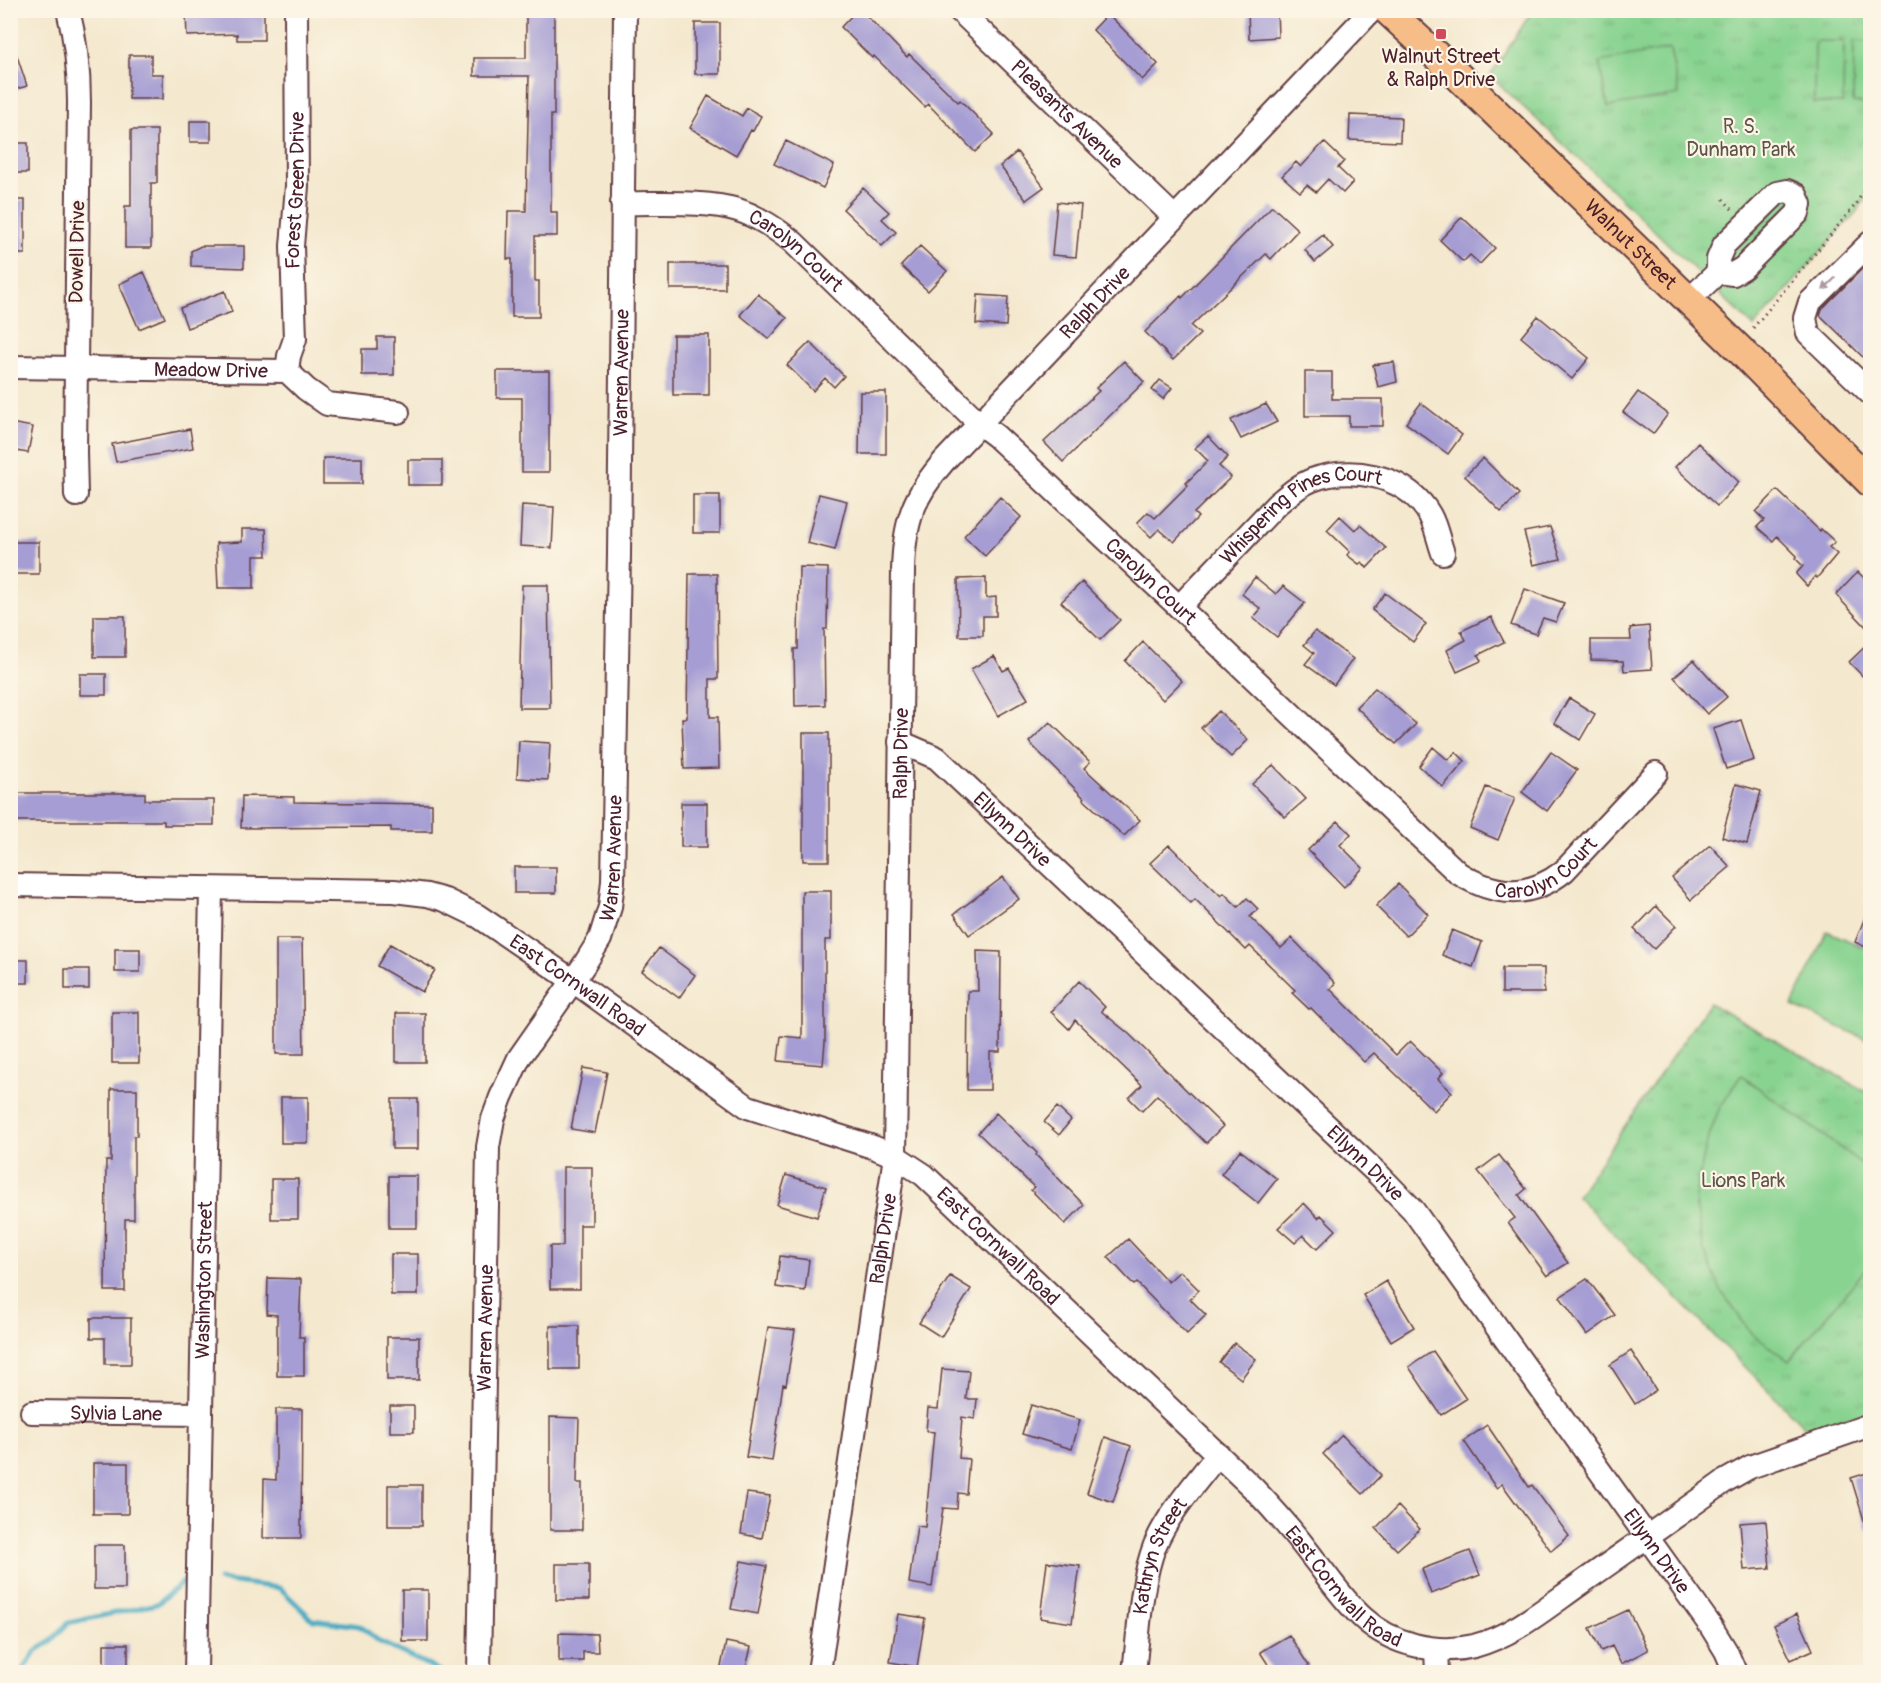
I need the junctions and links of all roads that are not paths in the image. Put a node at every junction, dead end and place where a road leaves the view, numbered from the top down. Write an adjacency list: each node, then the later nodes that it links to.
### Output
1 (68, 10): 13 (street, Dowell Drive)
2 (296, 10): 14 (street, Forest Green Drive)
3 (625, 10): 7 (street, Warren Avenue)
4 (959, 10): 8 (street, Pleasants Avenue)
5 (1372, 10): 8 (street, Ralph Drive)
6 (1387, 10): 11 (main road, Walnut Street)
7 (622, 203): 17 (street, Carolyn Court); 26 (street, Warren Avenue)
8 (1174, 217): 17 (street, Ralph Drive)
9 (1870, 243): 15 (street, one-way to 15)
10 (1718, 272): 11 (street)
11 (1689, 300): 18 (main road, Walnut Street)
12 (10, 367): 13 (street, Meadow Drive)
13 (75, 368): 14 (street, Meadow Drive); 19 (street, Dowell Drive)
14 (287, 371): 16 (street, Meadow Drive)
15 (1870, 393)
16 (398, 412)
17 (980, 424): 21 (street, Carolyn Court); 22 (street, Ralph Drive)
18 (1870, 482)
19 (76, 495)
20 (1443, 553): 21 (street, Whispering Pines Court)
21 (1179, 607): 23 (street, Carolyn Court)
22 (900, 742): 27 (street, Ralph Drive); 32 (street, Ellynn Drive)
23 (1656, 773)
24 (10, 885): 25 (street, East Cornwall Road)
25 (211, 888): 26 (street, East Cornwall Road); 29 (street, Washington Street)
26 (572, 980): 27 (street, East Cornwall Road); 35 (street, Warren Avenue)
27 (895, 1156): 31 (street, East Cornwall Road); 36 (street, Ralph Drive)
28 (32, 1412): 29 (street, Sylvia Lane)
29 (201, 1414): 34 (street, Washington Street)
30 (1870, 1425): 32 (street, East Cornwall Road)
31 (1218, 1454): 33 (street, East Cornwall Road); 37 (street, Kathryn Street)
32 (1647, 1537): 33 (street, East Cornwall Road); 39 (street, Ellynn Drive)
33 (1436, 1650): 38 (street)
34 (196, 1672)
35 (479, 1672)
36 (819, 1672)
37 (1134, 1672)
38 (1437, 1672)
39 (1735, 1672)

